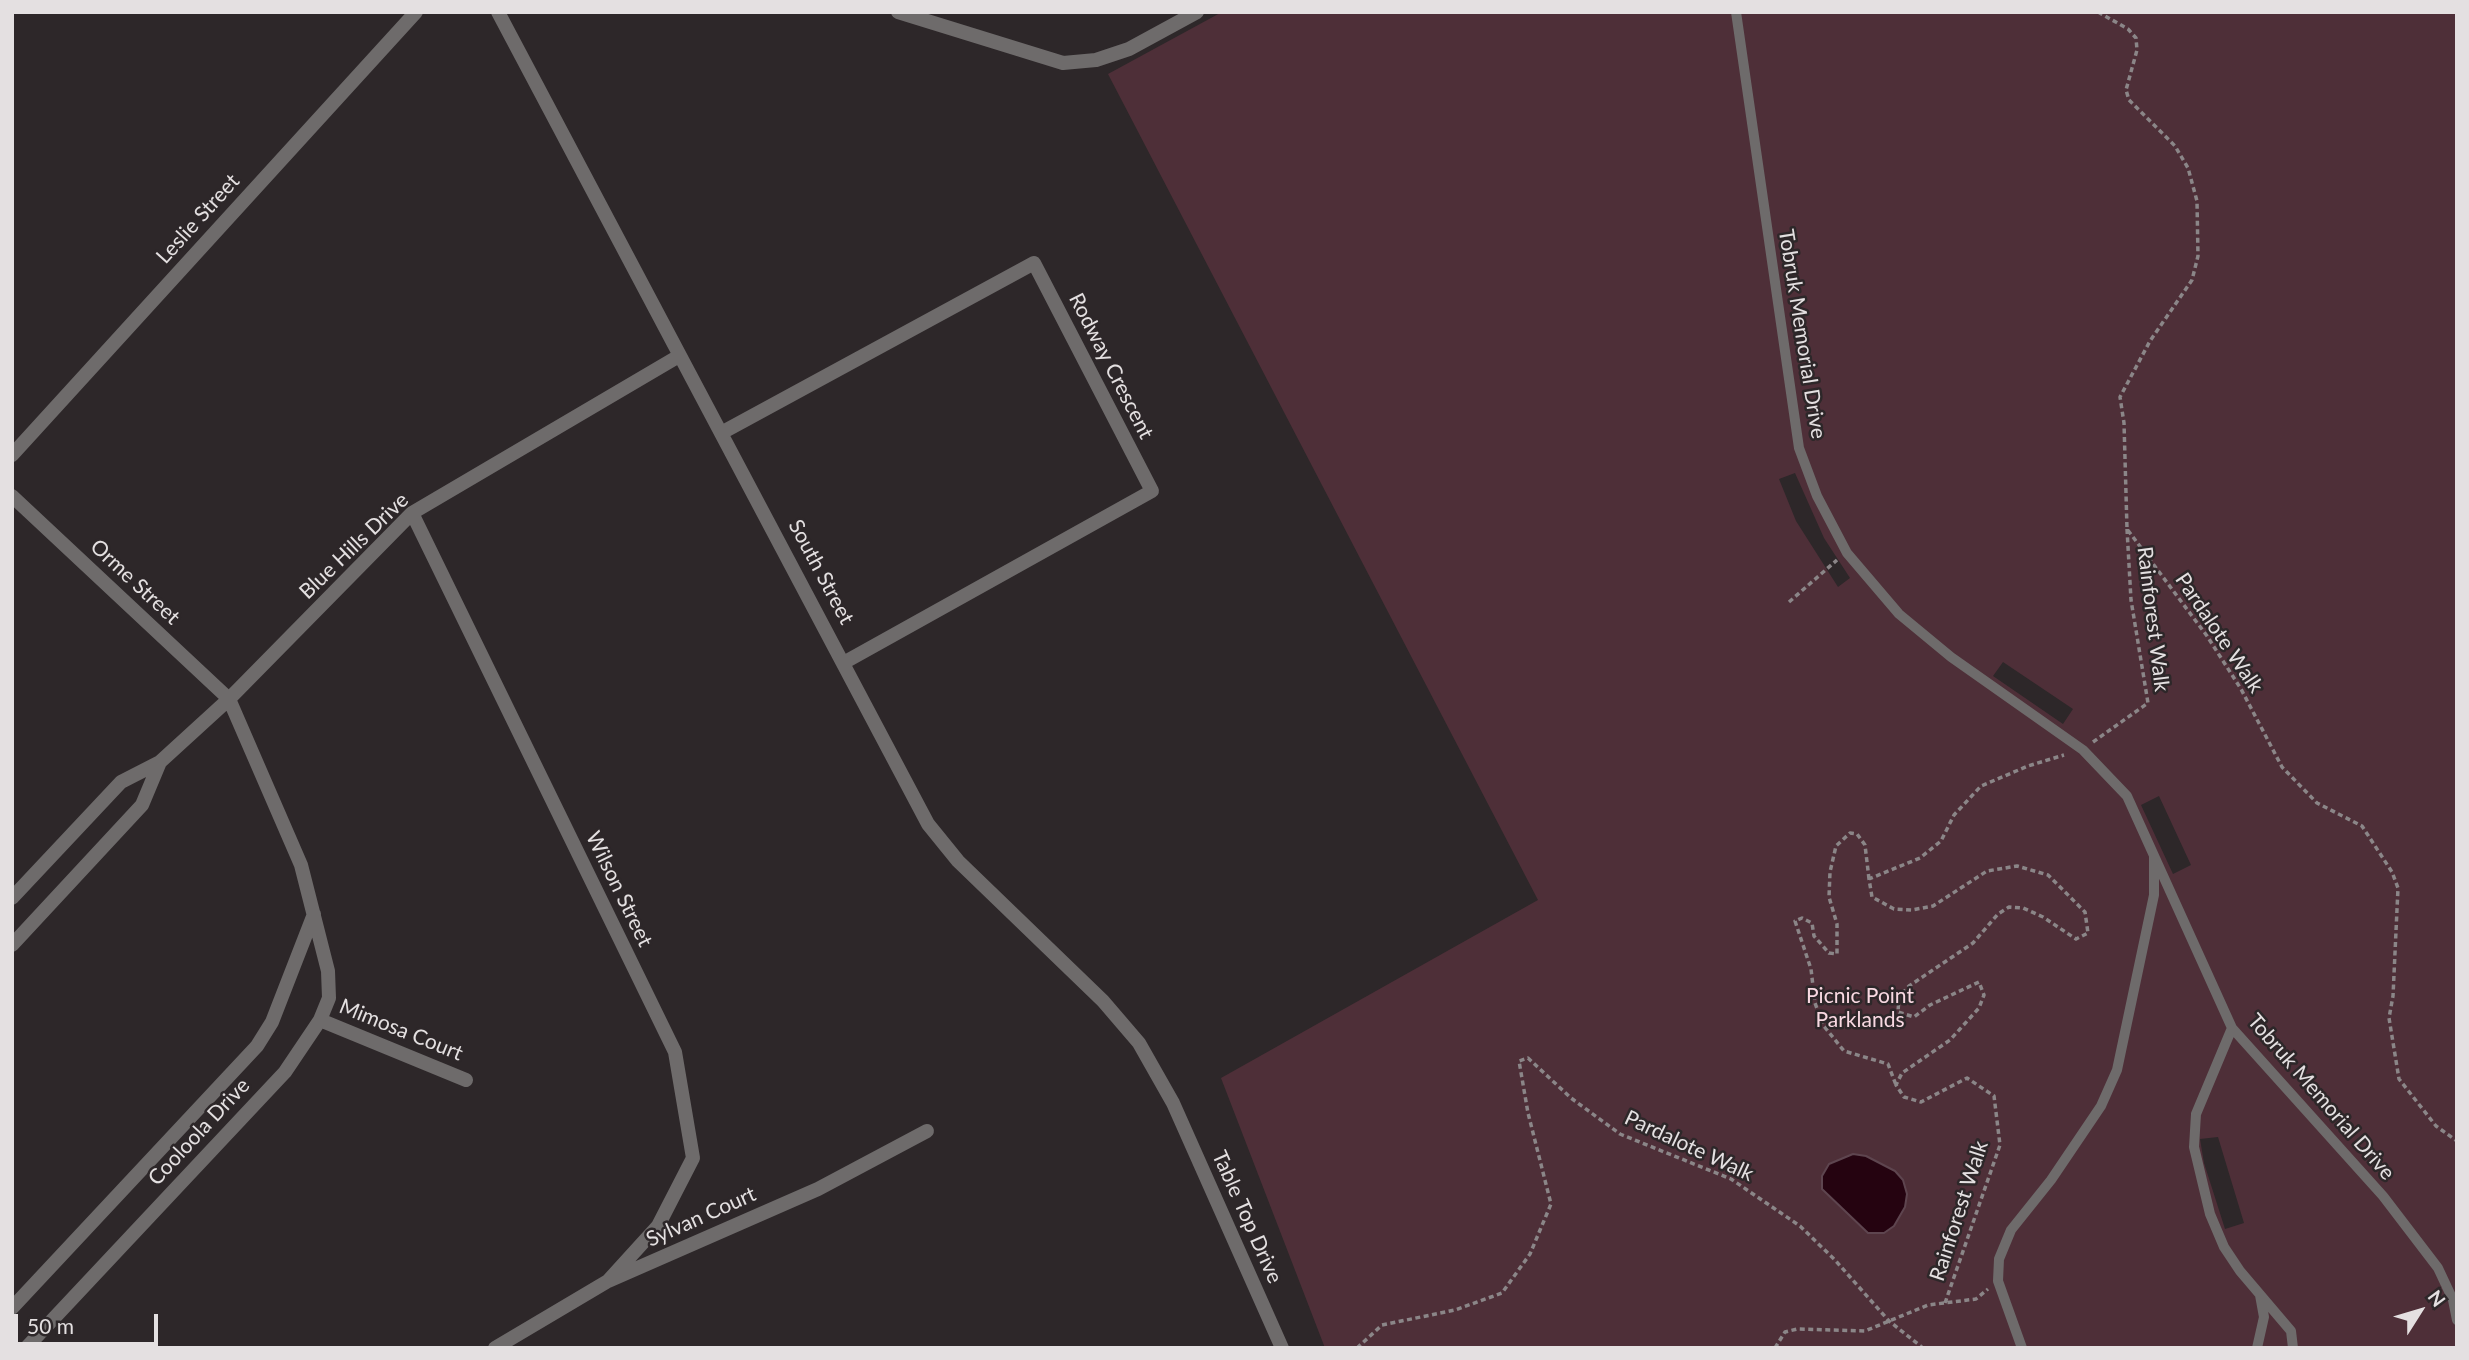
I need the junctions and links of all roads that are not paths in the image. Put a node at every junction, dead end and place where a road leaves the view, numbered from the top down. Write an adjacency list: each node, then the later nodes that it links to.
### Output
1 (415, 12): 8 (street, Leslie Street)
2 (498, 12): 6 (street, South Street)
3 (898, 12): 4 (street)
4 (1197, 12)
5 (1736, 12): 14 (lane, Tobruk Memorial Drive)
6 (679, 356): 7 (street, South Street); 10 (street, Blue Hills Drive)
7 (723, 432): 11 (street, South Street); 11 (street, Rodway Crescent)
8 (12, 455)
9 (12, 496): 12 (street, Orme Street)
10 (412, 513): 12 (street, Blue Hills Drive); 23 (street, Wilson Street)
11 (845, 662): 21 (street, South Street)
12 (229, 699): 13 (street, Blue Hills Drive); 16 (street, Cooloola Drive)
13 (160, 762): 15 (street, Blue Hills Drive); 17 (street, Blue Hills Drive)
14 (2154, 853): 19 (lane, Tobruk Memorial Drive); 30 (lane, Tobruk Memorial Drive)
15 (12, 898)
16 (314, 914): 18 (street, Cooloola Drive); 25 (street, Cooloola Drive)
17 (12, 945)
18 (320, 1020): 20 (street, Mimosa Court); 27 (street, Cooloola Drive)
19 (2232, 1028): 24 (lane); 26 (lane, Tobruk Memorial Drive)
20 (466, 1080)
21 (1173, 1103): 29 (street, Table Top Drive)
22 (926, 1131): 23 (street, Sylvan Court)
23 (608, 1281): 28 (street, Sylvan Court)
24 (2259, 1294): 31 (lane); 32 (lane)
25 (12, 1308)
26 (2457, 1320)
27 (26, 1348)
28 (495, 1348)
29 (1282, 1348)
30 (2022, 1348)
31 (2257, 1348)
32 (2293, 1348)

